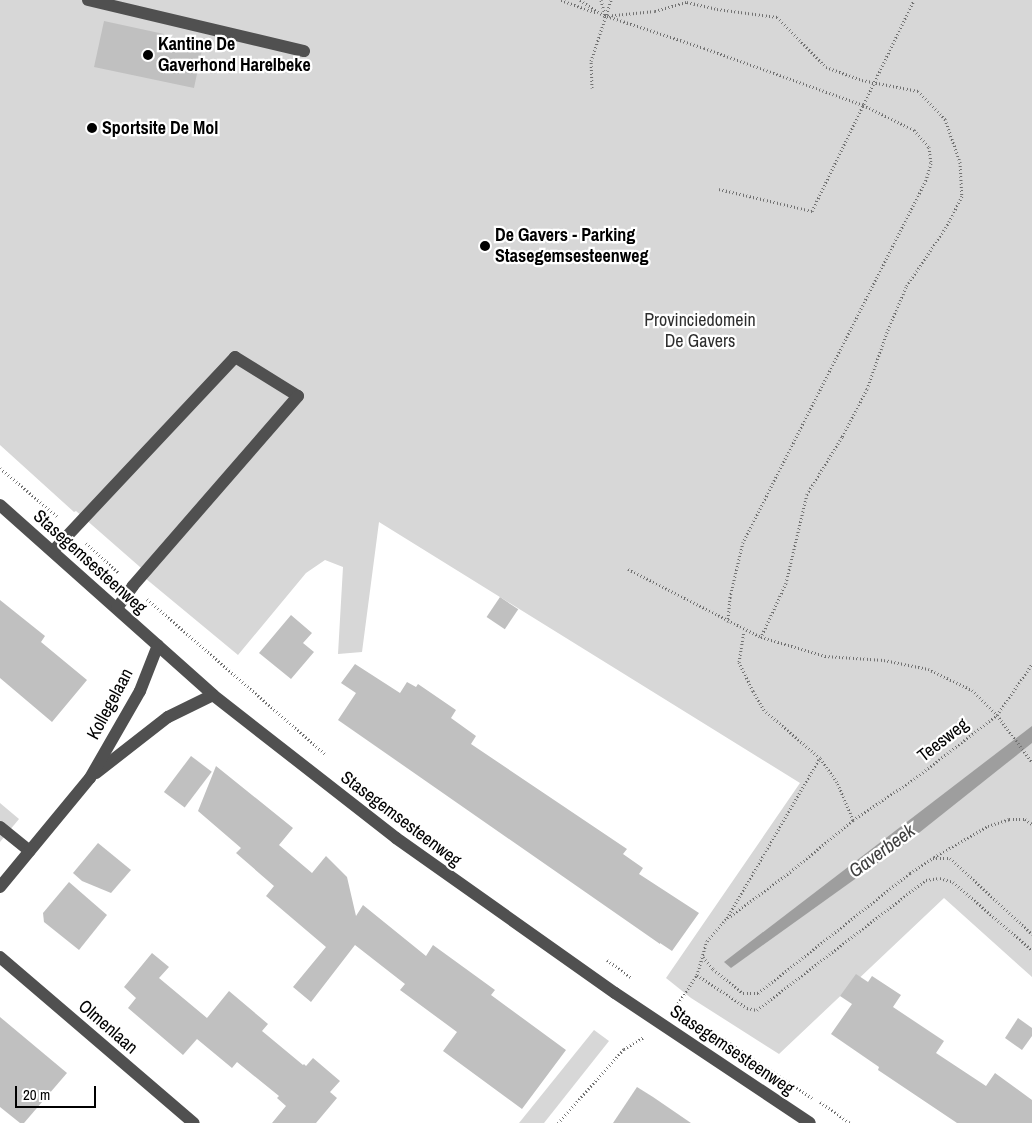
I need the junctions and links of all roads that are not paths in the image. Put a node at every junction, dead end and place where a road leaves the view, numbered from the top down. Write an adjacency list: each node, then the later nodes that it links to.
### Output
1 (88, 0): 2 (street)
2 (304, 51)
3 (0, 504): 4 (street, Stasegemsesteenweg)
4 (53, 551): 5 (street, Stasegemsesteenweg); 5 (street)
5 (117, 608): 6 (street, Stasegemsesteenweg)
6 (158, 645): 7 (street, Stasegemsesteenweg); 8 (street, Kollegelaan)
7 (213, 695): 8 (street, Kollegelaan); 14 (street, Stasegemsesteenweg)
8 (90, 778): 10 (street, Kollegelaan)
9 (0, 827): 10 (street)
10 (30, 851): 11 (street, Kollegelaan)
11 (0, 887)
12 (0, 957): 13 (street, Olmenlaan)
13 (194, 1123)
14 (810, 1123)

